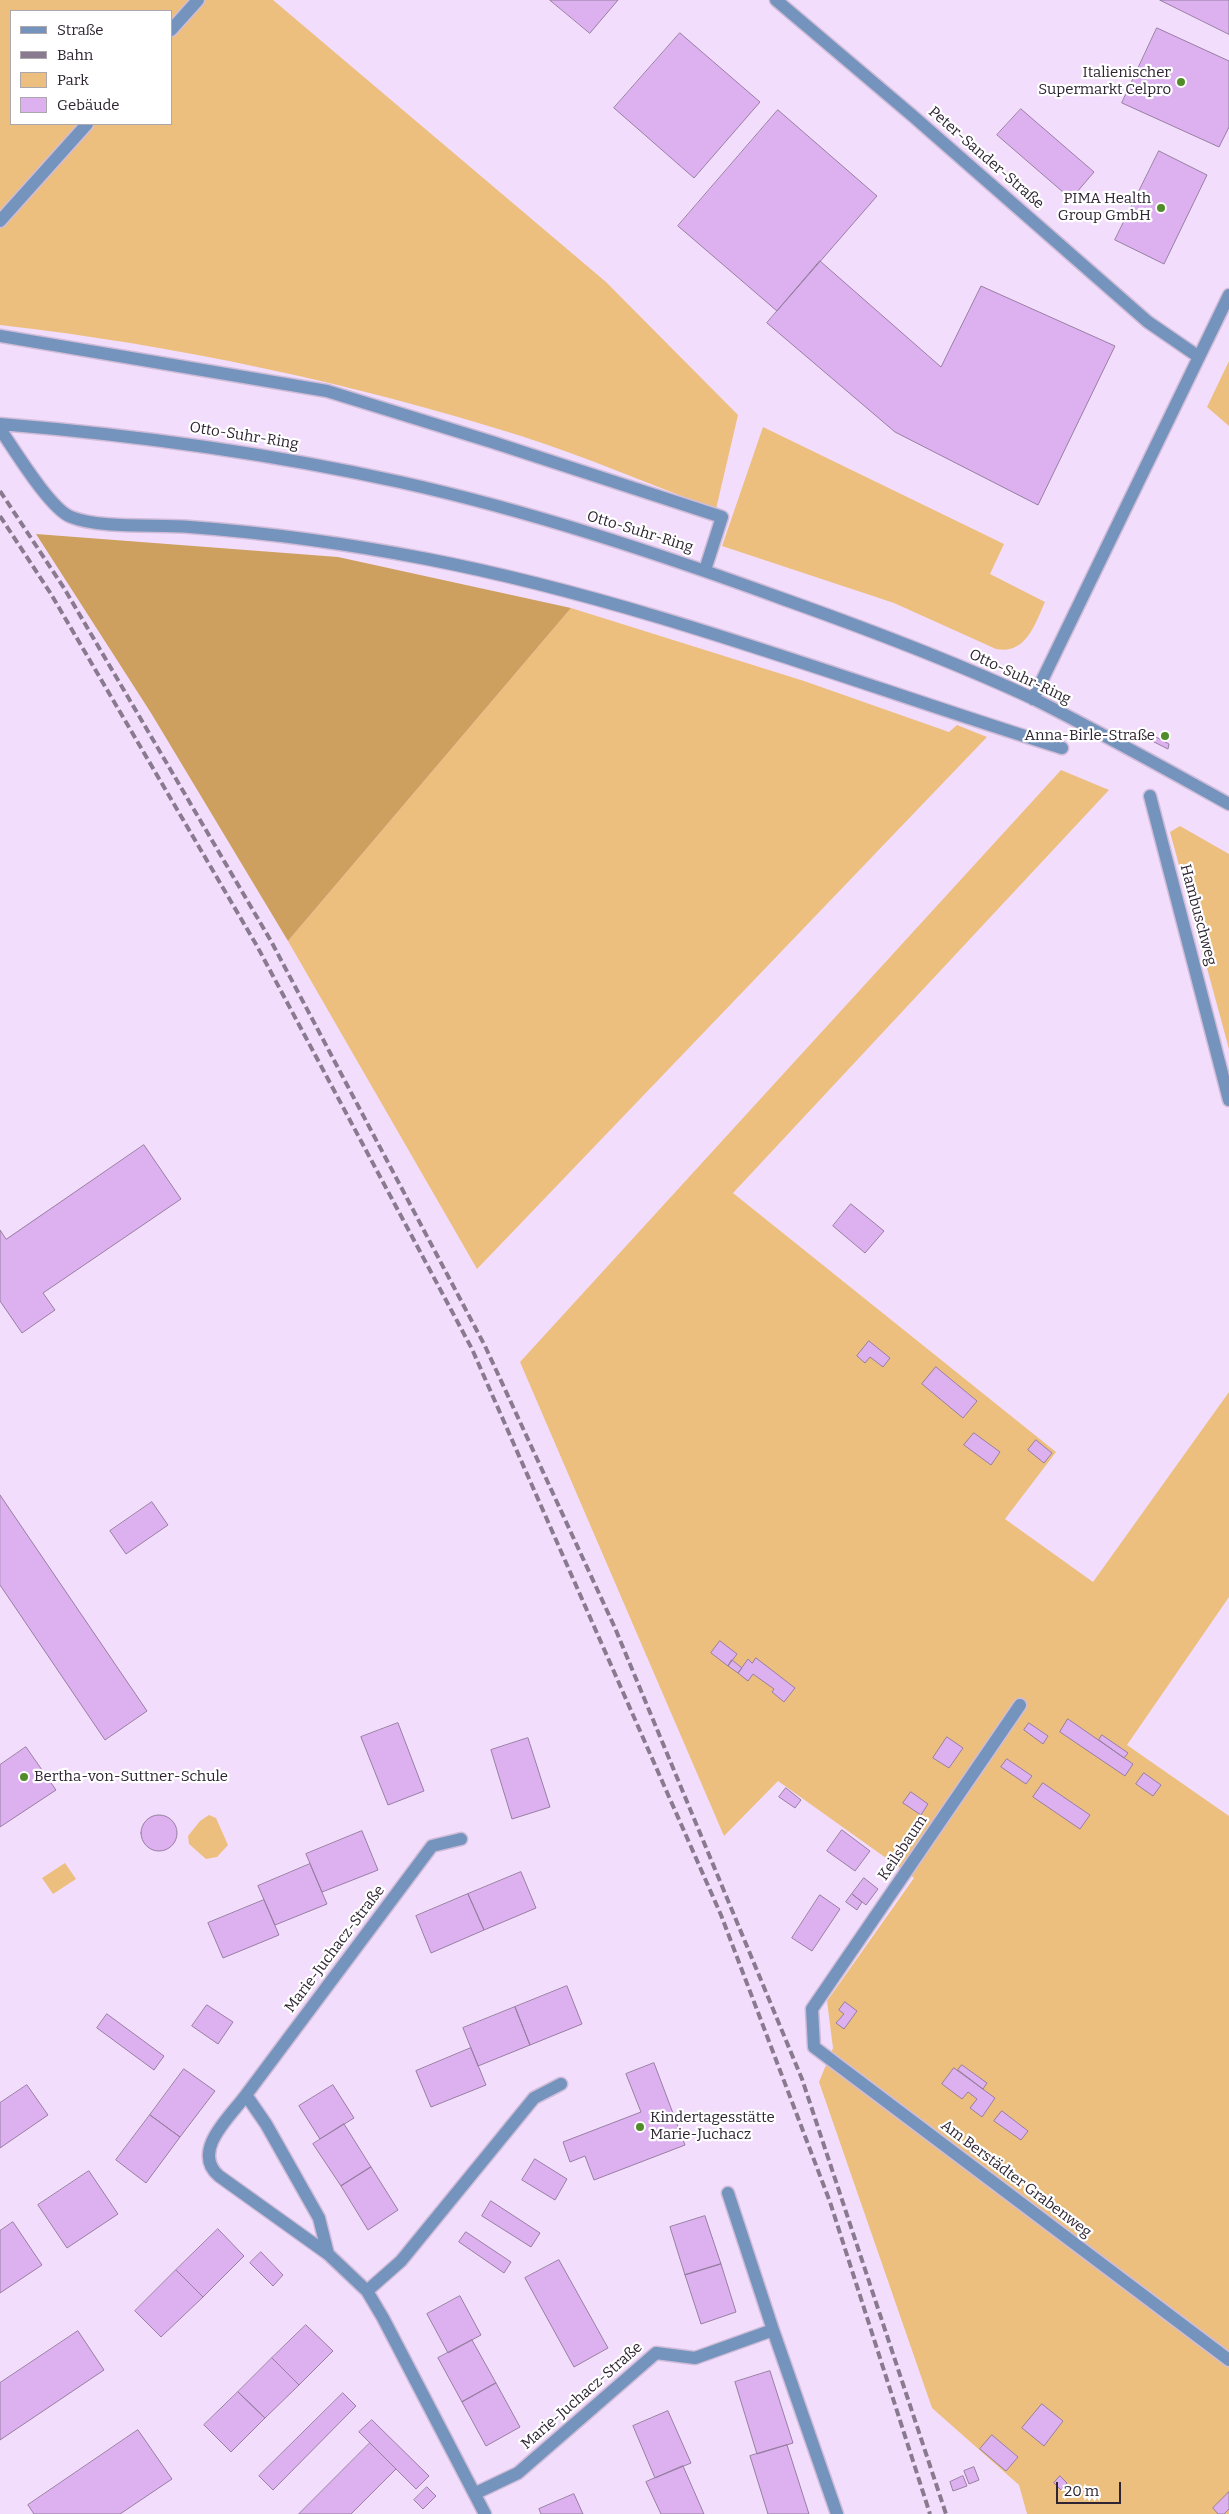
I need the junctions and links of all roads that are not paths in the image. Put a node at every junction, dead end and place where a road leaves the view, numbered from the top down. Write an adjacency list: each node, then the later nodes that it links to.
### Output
1 (198, 0): 3 (street)
2 (776, 0): 8 (street, Peter-Sander-Straße)
3 (172, 29)
4 (86, 125): 5 (street)
5 (0, 221)
6 (1229, 294): 8 (street)
7 (0, 336): 11 (street)
8 (1199, 357): 12 (street)
9 (0, 424): 11 (street, Otto-Suhr-Ring)
10 (0, 429): 13 (street)
11 (705, 570): 12 (street, Otto-Suhr-Ring)
12 (1033, 699): 15 (street, Otto-Suhr-Ring)
13 (1062, 748)
14 (1150, 796): 16 (street, Hambuschweg)
15 (1229, 804)
16 (1229, 1100)
17 (1020, 1705): 19 (street, Keilsbaum)
18 (461, 1839): 21 (street, Marie-Juchacz-Straße)
19 (812, 2009): 26 (street, Am Berstädter Grabenweg)
20 (561, 2084): 24 (street)
21 (246, 2095): 23 (street); 23 (street, Marie-Juchacz-Straße)
22 (728, 2193): 25 (street)
23 (328, 2254): 24 (street, Marie-Juchacz-Straße)
24 (367, 2291): 27 (street, Marie-Juchacz-Straße)
25 (773, 2330): 27 (street, Marie-Juchacz-Straße); 29 (street)
26 (1229, 2360)
27 (476, 2494): 28 (street, Marie-Juchacz-Straße)
28 (485, 2514)
29 (837, 2514)

